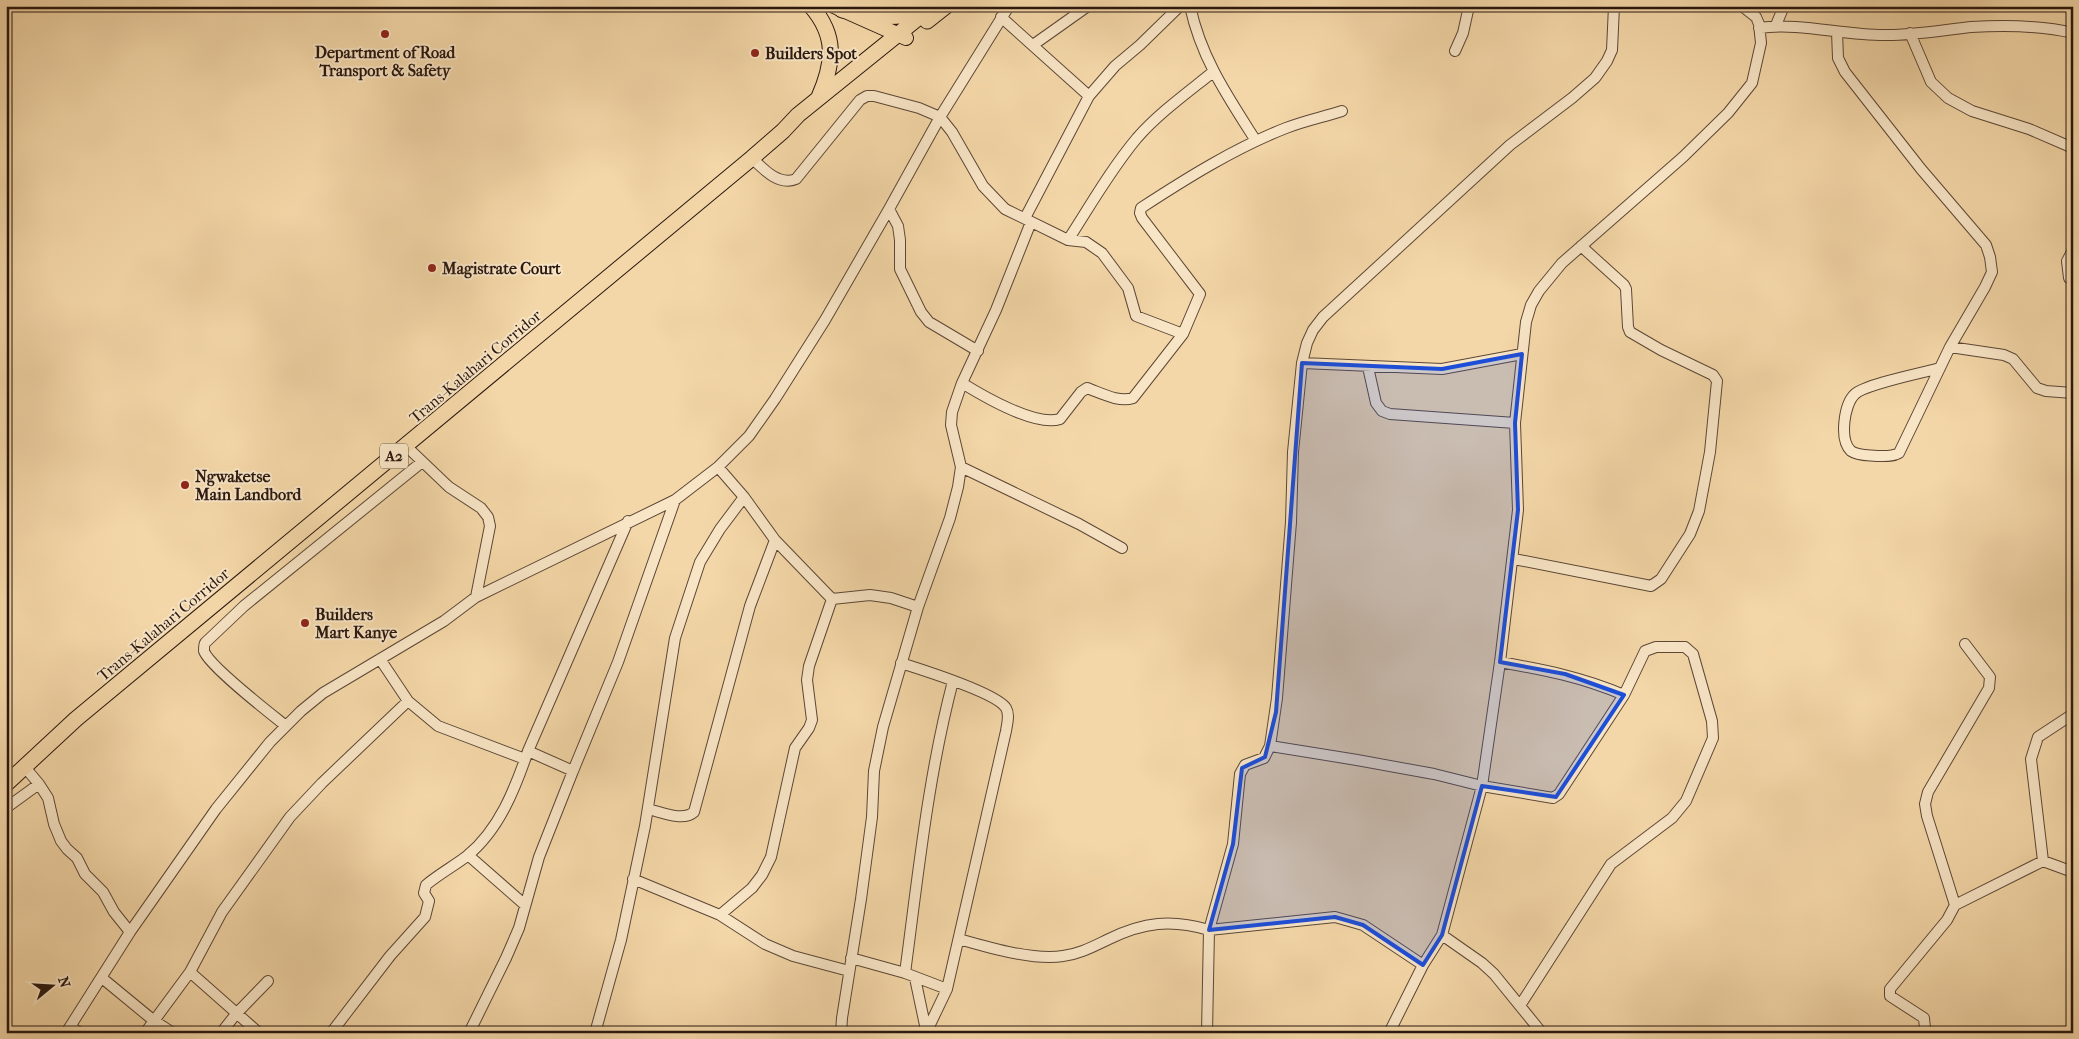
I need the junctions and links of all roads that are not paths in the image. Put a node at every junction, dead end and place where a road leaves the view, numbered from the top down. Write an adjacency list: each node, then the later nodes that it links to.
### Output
1 (811, 6): 24 (highway)
2 (946, 6): 19 (highway, Trans-Kalahari Corridor / A2)
3 (1009, 6): 13 (street)
4 (1088, 6): 20 (street)
5 (1180, 6): 23 (street)
6 (1190, 6): 22 (street)
7 (1469, 6): 21 (street)
8 (1614, 6): 41 (street)
9 (1742, 6): 15 (street)
10 (1784, 6): 14 (street)
11 (838, 8): 12 (highway); 19 (main road)
12 (930, 9): 19 (highway, Trans-Kalahari Corridor / A2)
13 (1002, 17): 20 (street); 26 (street)
14 (1776, 25): 15 (street); 16 (street)
15 (1759, 28): 34 (street)
16 (1837, 32): 17 (street); 38 (street)
17 (1910, 33): 18 (street); 29 (street)
18 (2073, 33)
19 (902, 36): 24 (highway, Trans-Kalahari Corridor / A2); 27 (highway, Trans-Kalahari Corridor / A2)
20 (1032, 45): 23 (street)
21 (1455, 51)
22 (1213, 72): 28 (street); 33 (street)
23 (1089, 96): 32 (street)
24 (818, 98): 27 (highway, Trans-Kalahari Corridor / A2)
25 (1342, 111): 28 (street)
26 (940, 117): 30 (street); 31 (street); 32 (street)
27 (783, 131): 30 (highway, Trans-Kalahari Corridor / A2)
28 (1256, 141): 37 (street)
29 (2073, 148)
30 (752, 158): 47 (highway, Trans-Kalahari Corridor / A2)
31 (889, 209): 39 (street); 49 (street)
32 (1028, 220): 33 (street); 39 (street)
33 (1068, 240): 37 (street)
34 (1581, 246): 40 (street); 56 (street)
35 (2073, 250): 36 (street)
36 (2073, 280)
37 (1183, 334): 44 (street)
38 (1950, 347): 43 (street); 45 (street)
39 (978, 351): 44 (street)
40 (1522, 354): 42 (street); 46 (street)
41 (1302, 363): 42 (street); 69 (street)
42 (1368, 367): 46 (street)
43 (1940, 368): 43 (street)
44 (962, 383): 50 (street)
45 (2073, 393)
46 (1515, 423): 56 (street)
47 (406, 446): 48 (street); 71 (highway, Trans-Kalahari Corridor / A2)
48 (422, 462): 57 (street); 68 (street)
49 (718, 467): 51 (street); 52 (street)
50 (960, 467): 55 (street); 59 (street)
51 (744, 497): 54 (street); 77 (street)
52 (675, 500): 53 (street); 72 (street)
53 (628, 521): 57 (street); 70 (street)
54 (775, 540): 58 (street); 77 (street)
55 (1122, 548)
56 (1514, 559): 62 (street)
57 (476, 597): 61 (street)
58 (832, 599): 59 (street); 84 (street)
59 (918, 606): 63 (street)
60 (1965, 644): 83 (street)
61 (380, 659): 66 (street); 68 (street)
62 (1500, 662): 65 (street); 75 (street)
63 (901, 663): 64 (street); 89 (street)
64 (953, 681): 88 (street); 93 (street)
65 (1624, 695): 75 (street); 98 (street)
66 (408, 701): 70 (street); 92 (street)
67 (2073, 714): 79 (street)
68 (286, 726): 86 (street)
69 (1270, 746): 75 (street); 85 (street)
70 (526, 755): 72 (street); 78 (street)
71 (24, 766): 73 (highway, Trans-Kalahari Corridor / A2); 74 (street)
72 (572, 771): 82 (street)
73 (6, 784)
74 (39, 784): 76 (street); 86 (street)
75 (1482, 786): 87 (street)
76 (6, 808)
77 (648, 809): 81 (street)
78 (468, 855): 82 (street); 108 (street)
79 (2043, 861): 80 (street); 83 (street)
80 (2073, 872)
81 (634, 879): 84 (street); 110 (street)
82 (525, 905): 109 (street)
83 (1955, 905): 115 (street)
84 (720, 915): 91 (street)
85 (1208, 930): 88 (street); 90 (street); 112 (street)
86 (130, 932): 94 (street)
87 (1442, 935): 90 (street); 98 (street)
88 (959, 938): 97 (street)
89 (851, 958): 91 (street); 93 (street)
90 (1423, 965): 113 (street)
91 (849, 971): 111 (street)
92 (190, 972): 99 (street); 100 (street)
93 (905, 973): 95 (street)
94 (102, 978): 100 (street); 101 (street)
95 (915, 978): 97 (street); 102 (street)
96 (268, 981): 99 (street)
97 (946, 989): 102 (street)
98 (1521, 1004): 114 (street)
99 (236, 1014): 106 (street); 107 (street)
100 (153, 1020): 104 (street); 105 (street)
101 (69, 1030): 103 (street)
102 (926, 1031)
103 (80, 1033)
104 (145, 1033)
105 (173, 1033)
106 (221, 1033)
107 (259, 1033)
108 (331, 1033)
109 (469, 1033)
110 (595, 1033)
111 (841, 1033)
112 (1207, 1033)
113 (1389, 1033)
114 (1542, 1033)
115 (1921, 1033)

